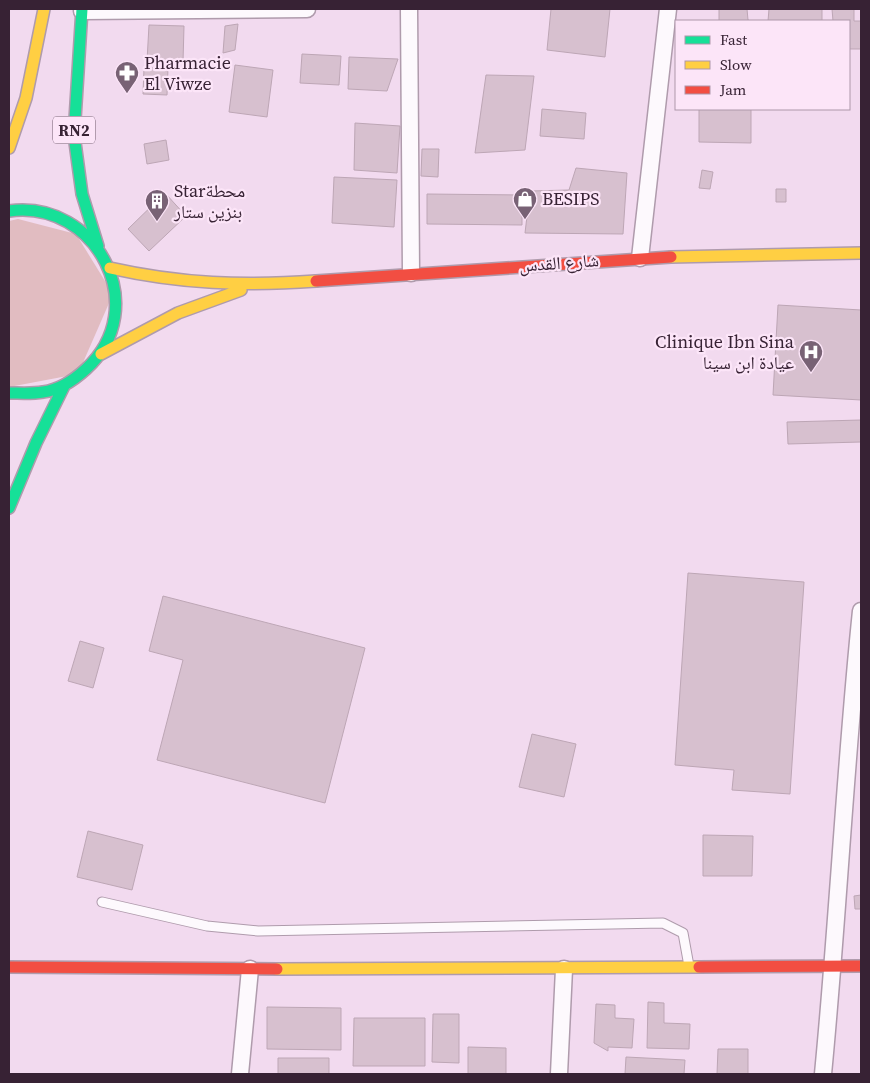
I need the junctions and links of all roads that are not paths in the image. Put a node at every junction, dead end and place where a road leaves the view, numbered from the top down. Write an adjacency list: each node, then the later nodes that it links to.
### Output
1 (44, 9): 7 (main road)
2 (307, 9): 6 (street)
3 (409, 9): 13 (street)
4 (668, 9): 11 (street)
5 (82, 10): 6 (street); 9 (main road, RN2)
6 (122, 10)
7 (9, 148)
8 (9, 211): 9 (main road)
9 (99, 248): 12 (main road)
10 (861, 253): 11 (main road, شارع القدس)
11 (640, 258): 13 (main road, شارع القدس)
12 (110, 268): 14 (main road); 15 (main road)
13 (411, 273): 14 (main road, شارع القدس)
14 (256, 285): 15 (main road)
15 (101, 354): 16 (main road)
16 (64, 386): 17 (main road); 18 (main road)
17 (9, 393)
18 (9, 508)
19 (861, 611): 20 (street)
20 (856, 711): 22 (street)
21 (102, 902): 25 (lane)
22 (834, 965): 23 (main road); 25 (main road); 30 (street)
23 (861, 966)
24 (9, 967): 27 (main road)
25 (689, 967): 26 (main road)
26 (564, 968): 27 (main road); 29 (street)
27 (250, 969): 28 (street)
28 (240, 1074)
29 (559, 1074)
30 (823, 1074)

